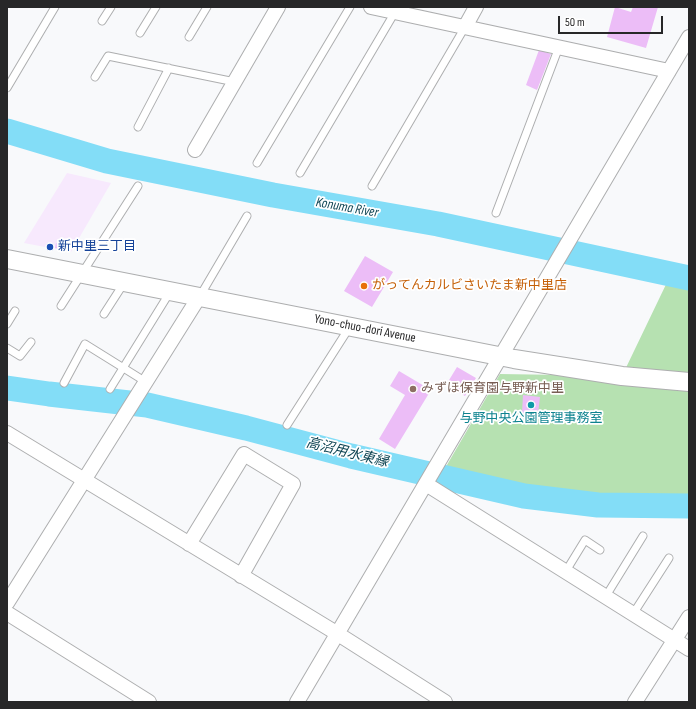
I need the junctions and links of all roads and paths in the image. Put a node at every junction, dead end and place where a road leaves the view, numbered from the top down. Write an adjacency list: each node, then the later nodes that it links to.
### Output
1 (55, 7): 20 (lane)
2 (111, 7): 10 (lane)
3 (156, 7): 12 (lane)
4 (207, 7): 13 (lane)
5 (278, 7): 19 (street)
6 (350, 7): 23 (lane)
7 (371, 7): 9 (street)
8 (476, 7): 11 (street)
9 (396, 12): 11 (street); 24 (lane)
10 (102, 22)
11 (465, 27): 15 (street); 26 (lane)
12 (140, 33)
13 (189, 37)
14 (689, 37): 17 (street)
15 (559, 47): 17 (street); 27 (lane)
16 (169, 68): 18 (lane); 19 (lane); 21 (lane)
17 (669, 71): 41 (street)
18 (95, 77)
19 (234, 82): 22 (street)
20 (7, 88)
21 (138, 127)
22 (195, 150)
23 (257, 163)
24 (300, 173)
25 (138, 186): 30 (lane)
26 (372, 186)
27 (496, 213)
28 (248, 216): 33 (lane)
29 (7, 259): 30 (street, Yono-chuo-dori Avenue)
30 (83, 274): 31 (street, Yono-chuo-dori Avenue); 34 (lane)
31 (124, 282): 32 (street, Yono-chuo-dori Avenue); 36 (lane)
32 (170, 292): 33 (street, Yono-chuo-dori Avenue); 42 (lane)
33 (199, 297): 38 (street, Yono-chuo-dori Avenue); 43 (street)
34 (61, 306)
35 (15, 311): 37 (lane)
36 (104, 314)
37 (7, 324)
38 (350, 326): 41 (street, Yono-chuo-dori Avenue); 47 (lane)
39 (31, 342): 40 (lane)
40 (7, 348)
41 (501, 356): 44 (street, Yono-chuo-dori Avenue); 49 (street)
42 (122, 367): 43 (lane); 45 (lane); 46 (lane)
43 (146, 382): 50 (street)
44 (689, 382)
45 (64, 383)
46 (110, 390)
47 (287, 425)
48 (7, 433): 50 (street)
49 (429, 478): 55 (street); 62 (street)
50 (84, 480): 52 (street); 58 (street)
51 (643, 536): 57 (lane)
52 (189, 544): 56 (street); 56 (street)
53 (600, 550): 55 (lane)
54 (669, 558): 60 (lane)
55 (566, 571): 57 (street)
56 (242, 576): 62 (street)
57 (606, 596): 60 (street)
58 (7, 603)
59 (7, 613): 66 (street)
60 (633, 614): 63 (street)
61 (689, 618): 63 (street)
62 (338, 634): 65 (street); 67 (street)
63 (675, 640): 64 (street); 68 (street)
64 (689, 649)
65 (436, 700)
66 (149, 702)
67 (297, 702)
68 (635, 702)

